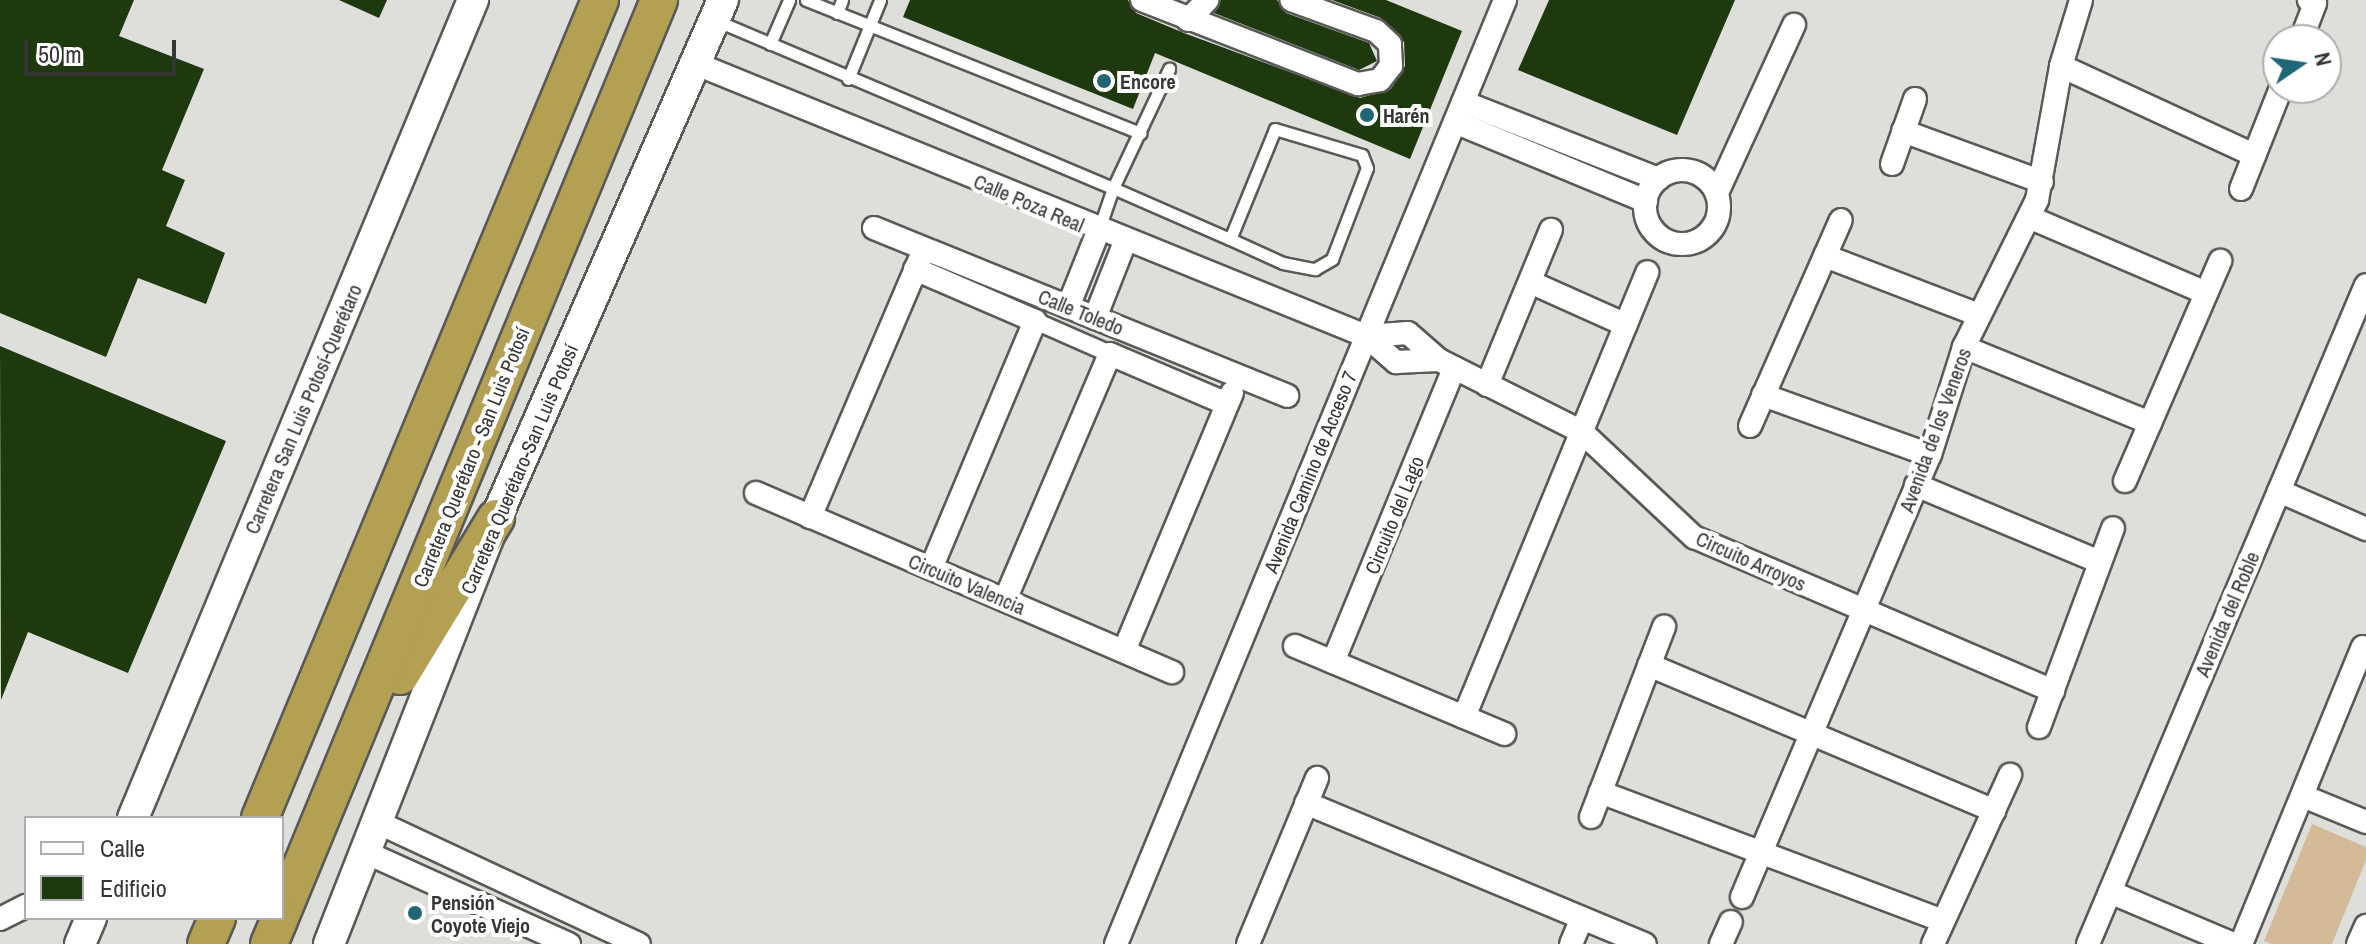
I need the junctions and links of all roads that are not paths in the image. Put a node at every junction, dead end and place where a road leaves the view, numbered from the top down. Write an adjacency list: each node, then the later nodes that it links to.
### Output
1 (473, 0): 104 (main road, Carretera San Luis Potosí-Querétaro)
2 (659, 0): 97 (highway, Carretera Querétaro - San Luis Potosí)
3 (789, 0): 20 (lane)
4 (806, 0): 15 (lane)
5 (842, 0): 15 (lane)
6 (880, 0): 19 (lane)
7 (1142, 0): 16 (street)
8 (1207, 0): 16 (street)
9 (1291, 0): 16 (street)
10 (1505, 0): 27 (street, Avenida Camino de Acceso 7)
11 (2081, 0): 22 (street, Avenida de los Veneros)
12 (2309, 0): 17 (street)
13 (595, 9): 105 (highway)
14 (719, 10): 20 (lane); 21 (main road, Carretera Querétaro-San Luis Potosí)
15 (837, 13): 19 (lane)
16 (1188, 20)
17 (2307, 24)
18 (1794, 25): 38 (street)
19 (869, 26): 24 (lane); 29 (lane)
20 (770, 44): 24 (lane)
21 (694, 63): 44 (street, Calle Poza Real); 77 (main road, Carretera Querétaro-San Luis Potosí)
22 (2061, 66): 31 (street); 35 (street, Avenida de los Veneros)
23 (1169, 69): 29 (lane)
24 (848, 79): 36 (lane)
25 (1915, 99): 28 (street)
26 (2275, 104): 31 (street)
27 (1459, 112): 30 (street); 32 (street); 59 (street, Avenida Camino de Acceso 7)
28 (1903, 131): 33 (street); 35 (street)
29 (1140, 133): 36 (lane)
30 (1549, 136): 32 (street); 34 (street)
31 (2254, 155): 37 (street)
32 (1541, 157): 39 (street)
33 (1892, 164)
34 (1658, 179): 38 (street); 39 (street)
35 (2042, 182): 40 (street, Avenida de los Veneros)
36 (1113, 188): 44 (lane); 45 (lane)
37 (2241, 189)
38 (1717, 193): 39 (street)
39 (1646, 201)
40 (2031, 218): 53 (street); 55 (street, Avenida de los Veneros)
41 (1841, 220): 47 (street)
42 (874, 228): 48 (street, Calle Toledo)
43 (1551, 230): 51 (street)
44 (1098, 232): 46 (street, Calle Poza Real); 54 (street)
45 (1230, 239): 45 (lane)
46 (1125, 242): 56 (street); 59 (street, Calle Poza Real)
47 (1825, 256): 55 (street); 65 (street)
48 (920, 259): 54 (street, Calle Toledo); 57 (street, Calle Toledo); 76 (street)
49 (2220, 261): 53 (street)
50 (1647, 272): 58 (street)
51 (1530, 282): 58 (street); 64 (street)
52 (2366, 285): 74 (street, Avenida del Roble)
53 (2206, 293): 68 (street)
54 (1068, 307): 56 (street, Calle Toledo)
55 (1979, 315): 60 (street, Avenida de los Veneros)
56 (1095, 318): 63 (street, Calle Toledo)
57 (1035, 321): 61 (street, Calle Toledo); 81 (street)
58 (1626, 325): 70 (street)
59 (1366, 336): 62 (street, Circuito Arroyos); 62 (street, Circuito Arroyos); 131 (street, Avenida Camino de Acceso 7)
60 (1964, 347): 68 (street); 71 (street, Avenida de los Veneros)
61 (1110, 354): 67 (street, Calle Toledo); 82 (street)
62 (1447, 364): 64 (street, Circuito Arroyos); 88 (street, Circuito del Lago)
63 (1239, 377): 66 (street, Calle Toledo); 67 (street)
64 (1487, 385): 70 (street, Circuito Arroyos)
65 (1763, 395): 69 (street); 71 (street)
66 (1287, 396)
67 (1227, 404): 87 (street)
68 (2150, 423): 72 (street)
69 (1750, 426)
70 (1582, 432): 83 (street, Circuito Arroyos); 93 (street)
71 (1930, 455): 73 (street, Avenida de los Veneros)
72 (2125, 481)
73 (1916, 485): 80 (street); 83 (street, Avenida de los Veneros)
74 (2279, 491): 79 (street); 112 (street, Avenida del Roble)
75 (756, 493): 76 (street, Circuito Valencia)
76 (810, 517): 81 (street, Circuito Valencia)
77 (496, 518): 97 (highway); 107 (main road, Carretera Querétaro-San Luis Potosí)
78 (2113, 528): 80 (street)
79 (2366, 529)
80 (2100, 562): 92 (street)
81 (931, 568): 82 (street, Circuito Valencia)
82 (1005, 600): 87 (street, Circuito Valencia)
83 (1863, 611): 92 (street, Circuito Arroyos); 96 (street, Avenida de los Veneros)
84 (1664, 627): 89 (street)
85 (1295, 646): 88 (street)
86 (2363, 647): 91 (street)
87 (1124, 651): 90 (street, Circuito Valencia)
88 (1333, 662): 93 (street)
89 (1649, 665): 96 (street); 100 (street)
90 (1172, 672)
91 (2359, 677): 101 (street)
92 (2053, 691): 94 (street)
93 (1464, 717): 95 (street)
94 (2039, 727)
95 (1504, 734)
96 (1811, 734): 103 (street); 110 (street, Avenida de los Veneros)
97 (341, 773): 116 (highway, Carretera Querétaro - San Luis Potosí)
98 (2010, 775): 103 (street)
99 (1317, 778): 102 (street)
100 (1600, 792): 106 (street); 110 (street)
101 (2303, 796): 108 (street); 139 (street)
102 (1306, 803): 117 (street); 132 (street)
103 (1994, 811): 122 (street)
104 (134, 816)
105 (261, 816)
106 (1591, 817)
107 (377, 822): 109 (main road, Carretera Querétaro-San Luis Potosí); 111 (street)
108 (2366, 822)
109 (365, 852): 114 (street); 129 (main road, Carretera Querétaro-San Luis Potosí)
110 (1761, 852): 113 (street, Avenida de los Veneros); 122 (street)
111 (489, 874): 114 (street); 125 (street)
112 (2110, 892): 137 (street, Avenida del Roble); 138 (street)
113 (1742, 897)
114 (480, 902): 130 (street)
115 (24, 907): 118 (street)
116 (284, 909)
117 (1582, 918): 133 (street); 134 (street)
118 (0, 919)
119 (90, 920): 126 (main road)
120 (216, 920): 127 (highway)
121 (279, 920): 128 (highway, Carretera Querétaro - San Luis Potosí)
122 (1943, 921): 136 (street)
123 (1731, 922): 135 (street)
124 (2366, 926): 140 (street)
125 (634, 943)
126 (80, 944)
127 (206, 944)
128 (269, 944)
129 (329, 944)
130 (569, 944)
131 (1116, 944)
132 (1248, 944)
133 (1571, 944)
134 (1645, 944)
135 (1721, 944)
136 (1933, 944)
137 (2088, 944)
138 (2233, 944)
139 (2241, 944)
140 (2358, 944)

